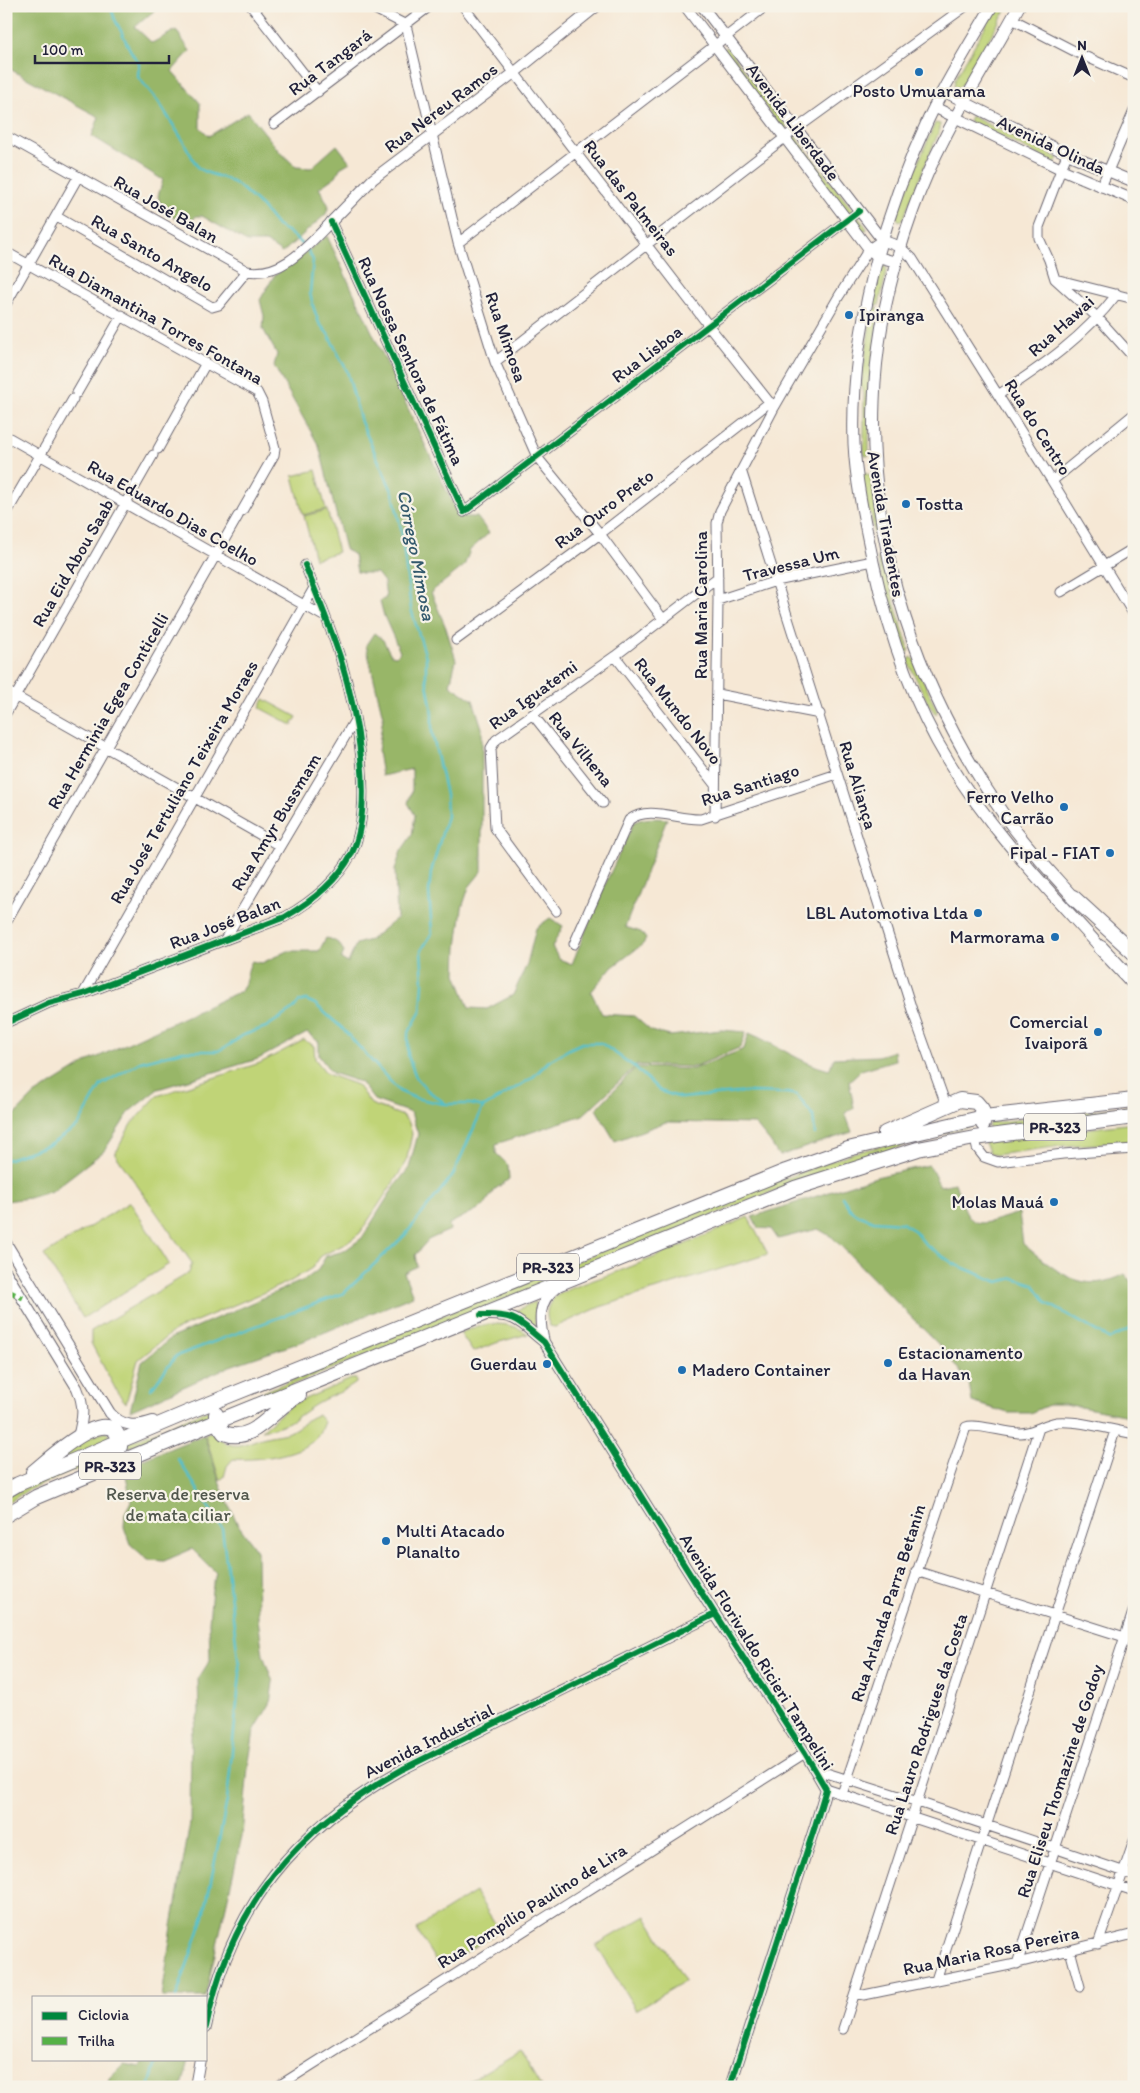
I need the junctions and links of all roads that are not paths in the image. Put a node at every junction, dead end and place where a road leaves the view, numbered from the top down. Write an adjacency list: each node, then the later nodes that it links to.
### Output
1 (251, 6): 19 (street)
2 (369, 6): 13 (street)
3 (430, 6): 13 (street, Rua Tangará)
4 (463, 6): 16 (street, Rua das Palmeiras)
5 (598, 6): 16 (street, Rua Nereu Ramos)
6 (685, 6): 15 (street, Avenida Liberdade)
7 (702, 6): 14 (street, Avenida Liberdade)
8 (766, 6): 14 (street)
9 (966, 6): 25 (street)
10 (992, 6): 18 (main road, Avenida Tiradentes)
11 (1019, 6): 12 (main road, Avenida Tiradentes)
12 (1012, 19): 17 (street); 20 (main road, Avenida Tiradentes)
13 (406, 25): 19 (street, Rua Tangará); 26 (street, Rua Mimosa)
14 (726, 37): 15 (street); 25 (street, Avenida Liberdade)
15 (714, 46): 28 (street, Avenida Liberdade); 29 (street)
16 (514, 73): 26 (street, Rua Nereu Ramos); 29 (street, Rua das Palmeiras)
17 (1134, 78)
18 (943, 91): 20 (street, Avenida Olinda); 21 (main road, Avenida Tiradentes)
19 (318, 92): 24 (street, Rua Tangará)
20 (963, 102): 23 (main road, Avenida Tiradentes); 30 (street, Avenida Olinda)
21 (934, 107): 23 (street, Avenida Olinda); 41 (main road, Avenida Tiradentes)
22 (1134, 111): 32 (street)
23 (955, 117): 31 (street, Avenida Olinda); 44 (main road, Avenida Tiradentes)
24 (274, 124)
25 (796, 129): 28 (street); 37 (street, Avenida Liberdade)
26 (432, 134): 40 (street, Rua Nereu Ramos); 42 (street, Rua Mimosa)
27 (6, 136): 33 (street, Rua José Balan)
28 (785, 138): 39 (street, Avenida Liberdade); 43 (street)
29 (576, 153): 42 (street); 43 (street, Rua das Palmeiras)
30 (1068, 154): 31 (street); 32 (street, Avenida Olinda)
31 (1061, 169): 35 (street, Avenida Olinda); 52 (street)
32 (1109, 171): 34 (street, Avenida Olinda); 35 (street)
33 (78, 177): 38 (street); 51 (street, Rua José Balan)
34 (1134, 182)
35 (1101, 187): 36 (street, Avenida Olinda)
36 (1134, 200)
37 (859, 210): 39 (street, Rua Lisboa); 41 (street, Avenida Liberdade)
38 (57, 217): 50 (street); 51 (street, Rua Santo Angelo)
39 (847, 220): 45 (street, Avenida Liberdade); 58 (street, Rua Lisboa)
40 (331, 222): 51 (street, Rua Nereu Ramos); 73 (street, Rua Nossa Senhora de Fátima)
41 (882, 240): 44 (street); 45 (street); 47 (main road, Avenida Tiradentes)
42 (458, 243): 60 (street, Rua Mimosa)
43 (647, 245): 58 (street, Rua das Palmeiras); 60 (street)
44 (900, 247): 48 (street, Rua do Centro); 49 (main road, Avenida Tiradentes)
45 (869, 249): 47 (street, Avenida Liberdade); 63 (street, Rua Maria Carolina)
46 (6, 252): 50 (street, Rua Diamantina Torres Fontana)
47 (878, 257): 49 (street); 69 (main road, Avenida Tiradentes)
48 (912, 258): 49 (street); 62 (street, Rua do Centro)
49 (896, 262): 68 (main road, Avenida Tiradentes)
50 (28, 265): 55 (street); 56 (street, Rua Diamantina Torres Fontana)
51 (247, 272)
52 (1055, 280): 53 (street); 57 (street)
53 (1117, 294): 54 (street); 57 (street, Rua Hawai)
54 (1134, 299)
55 (6, 304)
56 (122, 316): 61 (street, Rua Diamantina Torres Fontana); 66 (street)
57 (1098, 318): 59 (street); 62 (street, Rua Hawai)
58 (709, 326): 63 (street, Rua das Palmeiras); 67 (street, Rua Lisboa)
59 (1134, 358)
60 (495, 362): 67 (street, Rua Mimosa)
61 (206, 363): 72 (street, Rua Eid Abou Saab); 74 (street, Rua Diamantina Torres Fontana)
62 (998, 396): 71 (street, Rua do Centro)
63 (772, 405): 70 (street, Rua Maria Carolina); 76 (street, Rua Ouro Preto)
64 (1134, 414): 71 (street)
65 (6, 436): 66 (street, Rua Eduardo Dias Coelho)
66 (40, 456): 72 (street, Rua Eduardo Dias Coelho); 75 (street)
67 (537, 456): 73 (street, Rua Lisboa); 76 (street, Rua Mimosa)
68 (875, 463): 69 (main road); 77 (main road, Avenida Tiradentes)
69 (856, 464): 80 (main road, Avenida Tiradentes)
70 (742, 473): 83 (street, Rua Maria Carolina); 84 (street, Rua Aliança)
71 (1052, 481): 82 (street, Rua do Centro)
72 (125, 504): 79 (street, Rua Eduardo Dias Coelho); 98 (street, Rua Eid Abou Saab)
73 (464, 512)
74 (240, 513): 79 (street, Rua Herminia Egea Conticelli)
75 (6, 514)
76 (600, 534): 91 (street, Rua Mimosa); 92 (street, Rua Ouro Preto)
77 (887, 546): 80 (main road); 93 (main road, Avenida Tiradentes)
78 (1134, 548): 82 (street)
79 (215, 556): 88 (street, Rua Eduardo Dias Coelho); 103 (street, Rua Herminia Egea Conticelli)
80 (872, 556): 84 (street, Travessa Um); 95 (main road, Avenida Tiradentes)
81 (305, 565): 85 (street, Rua José Balan)
82 (1103, 566): 86 (street); 89 (street, Rua do Centro)
83 (718, 577): 87 (street, Rua Maria Carolina); 91 (street, Rua Iguatemi)
84 (776, 581): 87 (street, Travessa Um); 100 (street, Rua Aliança)
85 (314, 588): 88 (street, Rua José Tertuliano Teixeira Moraes); 90 (street, Rua José Balan)
86 (1060, 592)
87 (718, 600): 97 (street, Rua Maria Carolina)
88 (304, 606): 90 (street, Rua Eduardo Dias Coelho); 106 (street, Rua José Tertuliano Teixeira Moraes)
89 (1134, 615)
90 (325, 617): 102 (street, Rua José Balan)
91 (663, 619): 94 (street, Rua Iguatemi)
92 (456, 640)
93 (918, 652): 95 (main road); 109 (main road, Avenida Tiradentes)
94 (615, 656): 101 (street, Rua Iguatemi); 105 (street, Rua Mundo Novo)
95 (902, 658): 111 (main road, Avenida Tiradentes)
96 (6, 691): 98 (street)
97 (717, 694): 100 (street); 105 (street, Rua Maria Carolina)
98 (15, 696): 99 (street, Rua Eid Abou Saab); 103 (street)
99 (6, 713)
100 (820, 714): 104 (street, Rua Aliança)
101 (533, 715): 107 (street, Rua Vilhena); 113 (street, Rua Iguatemi)
102 (355, 720): 110 (street, Rua Amyr Bussmam); 115 (street, Rua José Balan)
103 (106, 748): 106 (street); 114 (street, Rua Herminia Egea Conticelli)
104 (837, 774): 108 (street, Rua Santiago); 126 (street, Rua Aliança)
105 (715, 785): 108 (street, Rua Maria Carolina)
106 (194, 798): 110 (street); 122 (street, Rua José Tertuliano Teixeira Moraes)
107 (604, 803)
108 (715, 816): 117 (street, Rua Santiago)
109 (1025, 843): 111 (main road); 112 (main road, Avenida Tiradentes)
110 (280, 846): 115 (street, Rua Amyr Bussmam)
111 (1014, 852): 118 (main road, Avenida Tiradentes)
112 (1073, 897): 116 (highway); 119 (highway)
113 (556, 911)
114 (6, 922)
115 (225, 939): 122 (street, Rua José Balan)
116 (1134, 942)
117 (574, 944)
118 (1101, 948): 120 (highway); 121 (highway)
119 (1134, 953)
120 (1134, 972)
121 (1134, 983)
122 (84, 994): 123 (street, Rua José Balan)
123 (6, 1022)
124 (1134, 1096): 127 (highway)
125 (1134, 1100): 127 (highway, PR-323)
126 (946, 1105): 129 (highway); 130 (highway)
127 (1087, 1105): 129 (highway, PR-323)
128 (1134, 1117): 129 (highway, PR-323)
129 (980, 1127): 130 (highway, PR-323); 131 (street); 134 (highway, PR-323)
130 (848, 1149): 138 (highway, PR-323)
131 (1134, 1149)
132 (6, 1243): 139 (street)
133 (6, 1272): 144 (street)
134 (569, 1280): 135 (highway, PR-323); 136 (street, Avenida Florivaldo Ricieri Tampelini)
135 (480, 1315): 136 (street, Avenida Florivaldo Ricieri Tampelini); 137 (highway, PR-323)
136 (544, 1342): 152 (street, Avenida Florivaldo Ricieri Tampelini)
137 (340, 1372): 140 (highway, PR-323); 140 (highway)
138 (248, 1389): 139 (highway, PR-323); 140 (highway)
139 (191, 1411): 145 (highway, PR-323)
140 (216, 1422): 147 (highway, PR-323)
141 (1039, 1428): 142 (street); 149 (street, Rua Arlanda Parra Betanin); 150 (street, Rua Lauro Rodrigues da Costa)
142 (1115, 1431): 143 (street); 153 (street)
143 (1134, 1434)
144 (78, 1437): 145 (highway); 146 (highway)
145 (120, 1440): 146 (highway, PR-323); 147 (highway)
146 (12, 1487)
147 (36, 1497): 148 (highway, PR-323)
148 (6, 1514)
149 (916, 1571): 150 (street); 158 (street, Rua Arlanda Parra Betanin)
150 (986, 1593): 153 (street); 161 (street, Rua Lauro Rodrigues da Costa)
151 (1134, 1609): 154 (street, Rua Eliseu Thomazine de Godoy)
152 (714, 1614): 156 (street, Avenida Florivaldo Ricieri Tampelini); 179 (street, Avenida Industrial)
153 (1055, 1615): 154 (street); 163 (street)
154 (1124, 1638): 155 (street); 166 (street, Rua Eliseu Thomazine de Godoy)
155 (1134, 1640)
156 (805, 1753): 157 (street, Avenida Florivaldo Ricieri Tampelini); 183 (street, Rua Pompílio Paulino de Lira)
157 (814, 1769): 158 (street); 159 (street, Avenida Florivaldo Ricieri Tampelini)
158 (846, 1780): 160 (street, Rua Arlanda Parra Betanin); 161 (street)
159 (826, 1789): 160 (street); 184 (street, Avenida Florivaldo Ricieri Tampelini)
160 (842, 1794): 162 (street)
161 (918, 1802): 162 (street, Rua Lauro Rodrigues da Costa); 163 (street)
162 (913, 1818): 164 (street); 178 (street, Rua Lauro Rodrigues da Costa)
163 (986, 1826): 164 (street); 166 (street)
164 (981, 1841): 167 (street); 176 (street)
165 (1134, 1841): 168 (street)
166 (1055, 1849): 167 (street, Rua Eliseu Thomazine de Godoy); 168 (street)
167 (1050, 1864): 170 (street); 175 (street, Rua Eliseu Thomazine de Godoy)
168 (1124, 1872): 169 (street); 170 (street)
169 (1134, 1875)
170 (1117, 1886): 171 (street); 173 (street)
171 (1134, 1891)
172 (1134, 1934): 173 (street, Rua Maria Rosa Pereira)
173 (1098, 1944): 174 (street, Rua Maria Rosa Pereira)
174 (1070, 1950): 175 (street, Rua Maria Rosa Pereira); 177 (street)
175 (1017, 1964): 176 (street, Rua Maria Rosa Pereira)
176 (936, 1980): 178 (street, Rua Maria Rosa Pereira)
177 (1080, 1987)
178 (855, 1993): 180 (street, Rua Lauro Rodrigues da Costa)
179 (208, 2019)
180 (844, 2029)
181 (200, 2060): 182 (street)
182 (195, 2087)
183 (277, 2087)
184 (730, 2087)

